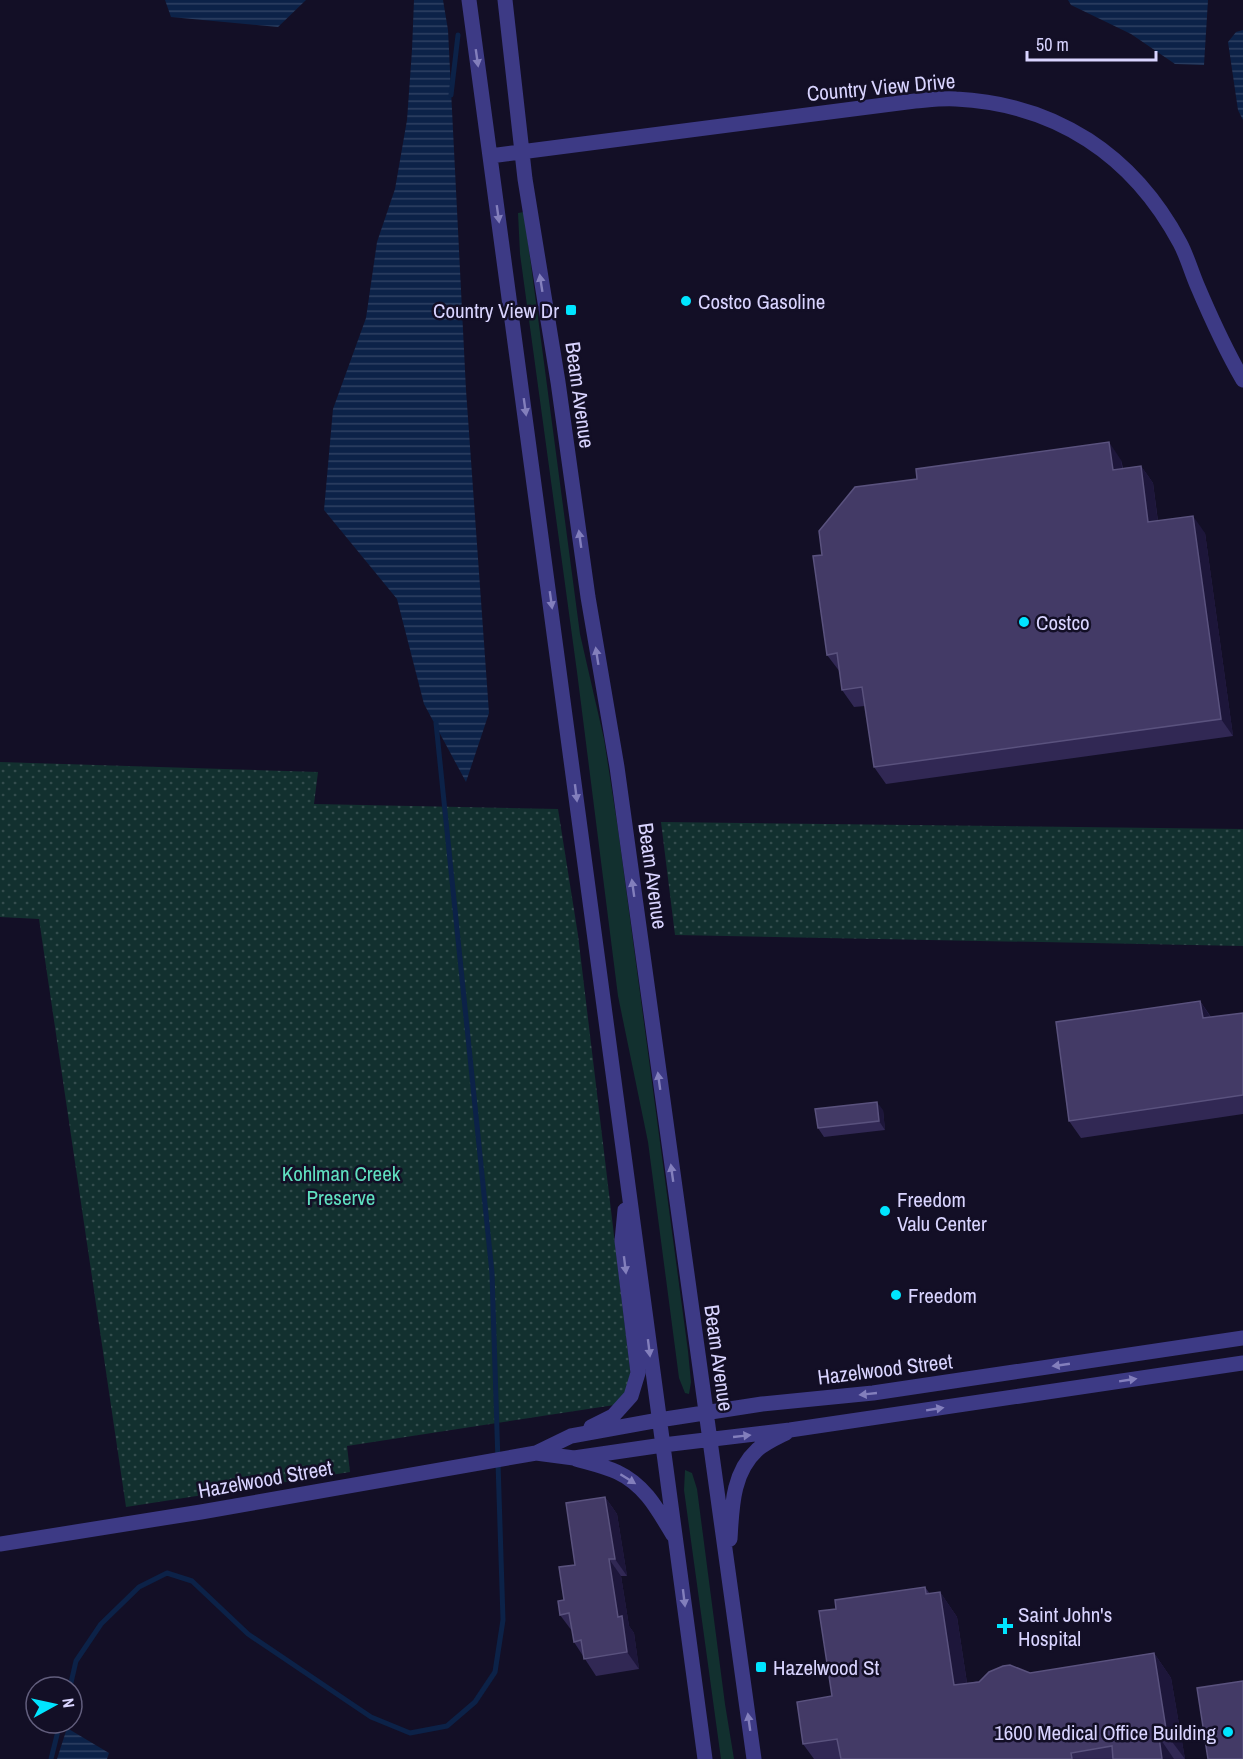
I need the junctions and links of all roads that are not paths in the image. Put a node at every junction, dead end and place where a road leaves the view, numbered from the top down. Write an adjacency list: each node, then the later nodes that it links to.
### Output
1 (469, 0): 4 (street, one-way to 4)
2 (505, 0): 3 (street, Beam Avenue)
3 (521, 152): 4 (street, Country View Drive); 5 (street, Country View Drive); 9 (street, Beam Avenue, one-way to 3)
4 (490, 156): 6 (street, one-way to 6)
5 (1243, 380)
6 (628, 1186): 10 (street, one-way to 10); 12 (street, one-way to 12)
7 (1243, 1338): 9 (street, Hazelwood Street, one-way to 9)
8 (1243, 1363): 11 (street, Hazelwood Street, one-way to 8)
9 (706, 1413): 10 (street, Hazelwood Street); 13 (street, Beam Avenue)
10 (659, 1420): 12 (street, Hazelwood Street); 14 (street)
11 (790, 1430): 13 (street, Hazelwood Street, one-way to 11); 19 (street)
12 (571, 1436): 15 (street, Hazelwood Street)
13 (709, 1440): 14 (street, Hazelwood Street); 19 (street, Beam Avenue)
14 (663, 1445): 16 (street, Hazelwood Street); 17 (street)
15 (536, 1453): 16 (street, Hazelwood Street); 18 (street, Hazelwood Street)
16 (573, 1458): 17 (street, one-way to 17)
17 (676, 1540): 20 (street, one-way to 20)
18 (0, 1544)
19 (728, 1566): 21 (street, Beam Avenue, one-way to 19)
20 (705, 1759)
21 (754, 1759)

